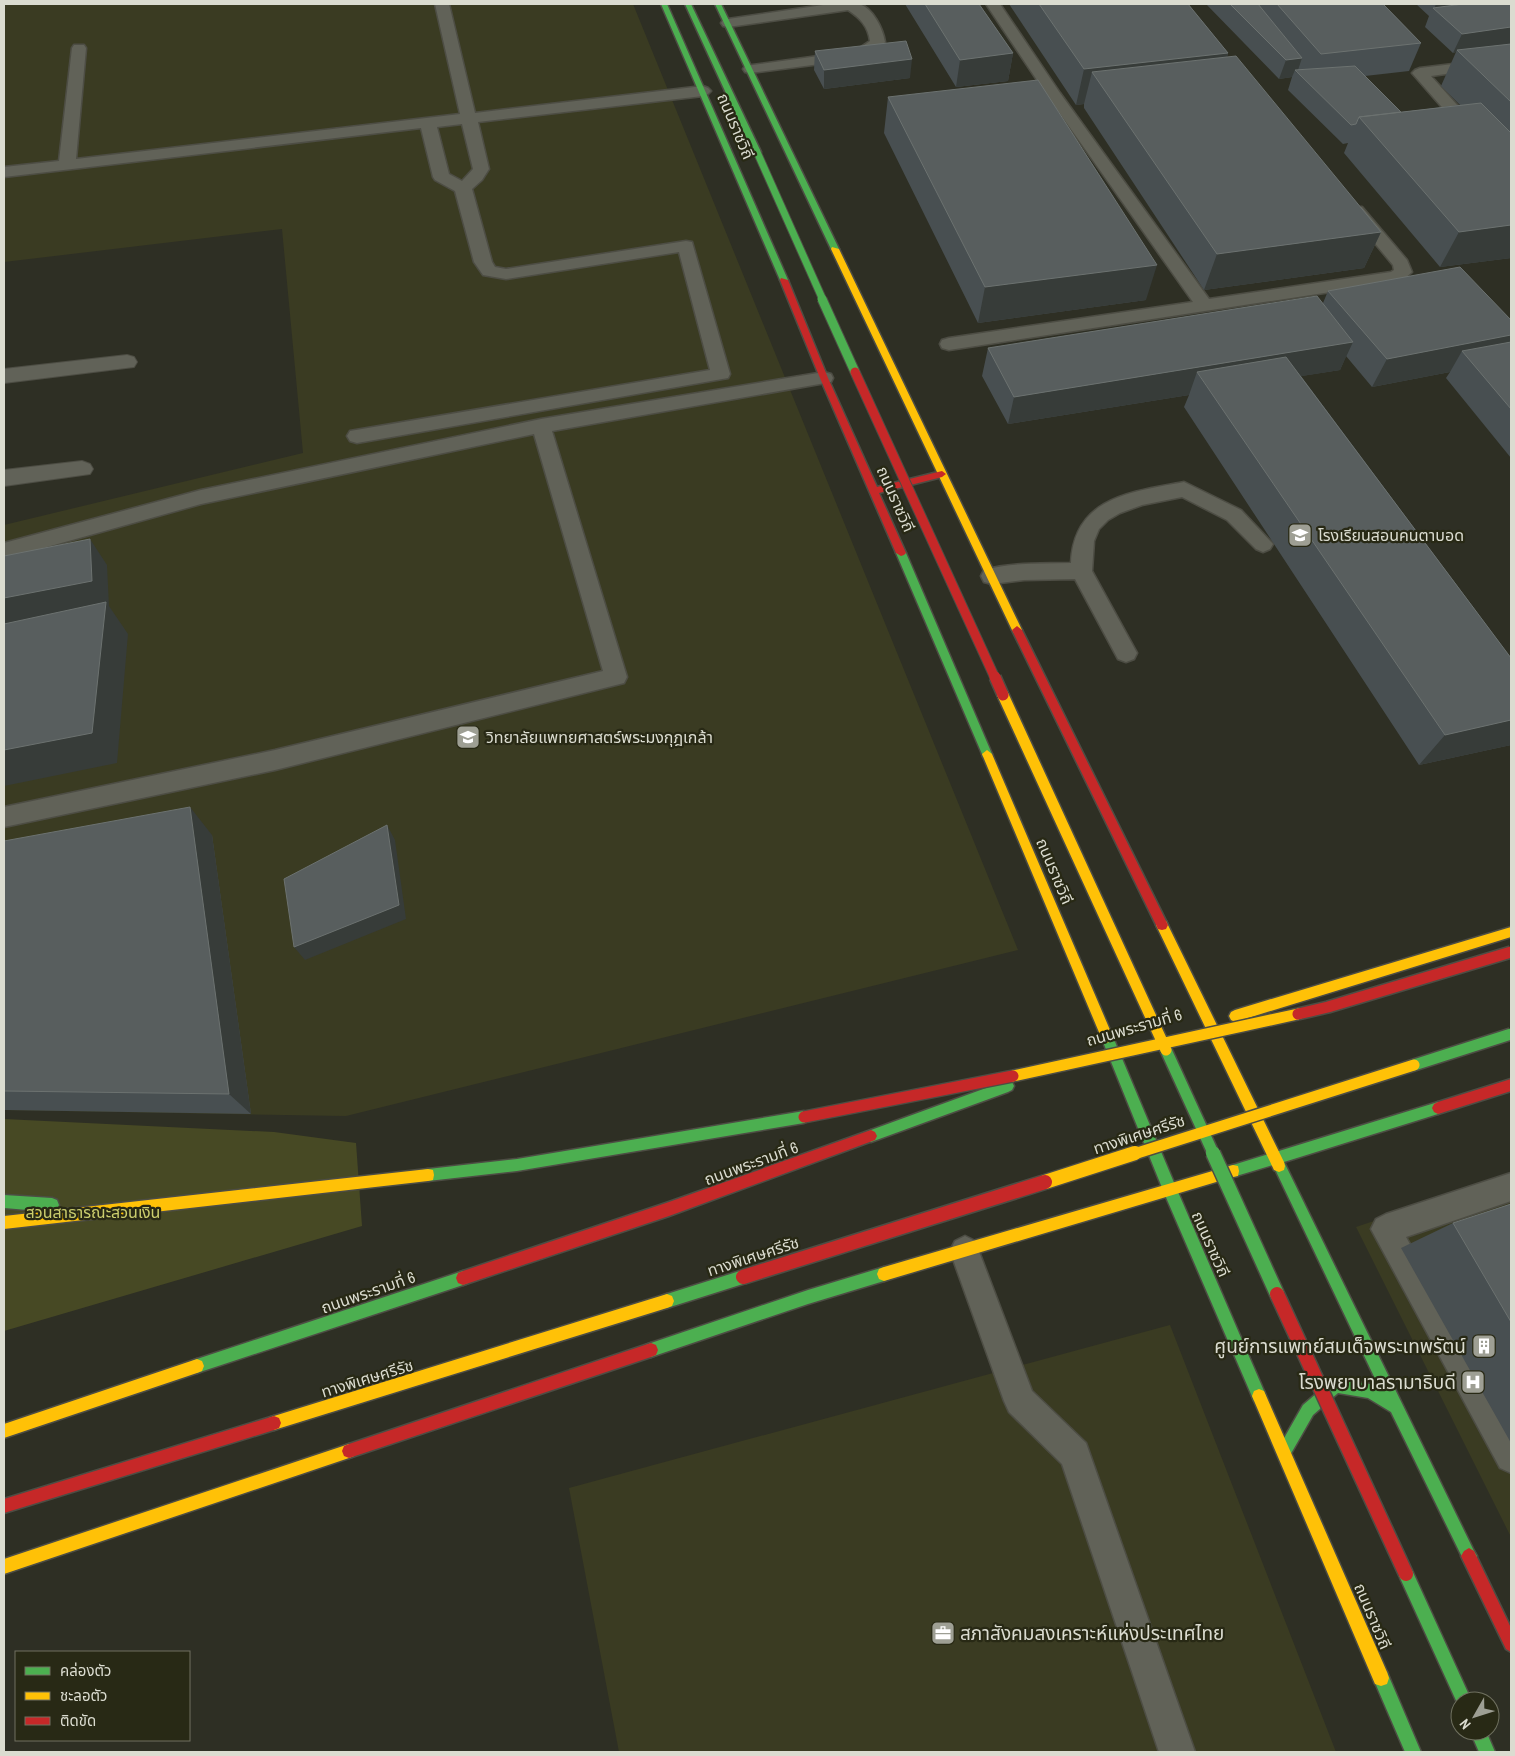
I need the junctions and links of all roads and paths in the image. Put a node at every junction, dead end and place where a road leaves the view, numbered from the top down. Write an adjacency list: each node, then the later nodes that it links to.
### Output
1 (442, 4): 13 (lane)
2 (664, 4): 10 (main road, ถนนราชวิถี)
3 (688, 4): 59 (main road, bridge)
4 (718, 4): 6 (main road)
5 (993, 4): 11 (lane)
6 (728, 23): 9 (main road); 9 (lane)
7 (79, 48): 15 (lane)
8 (1511, 61): 17 (lane)
9 (750, 69): 30 (main road)
10 (703, 91): 13 (lane); 26 (main road, ถนนราชวิถี)
11 (1054, 95): 12 (lane); 22 (lane)
12 (1035, 98)
13 (470, 119): 14 (lane); 18 (lane)
14 (428, 123): 15 (lane); 18 (lane)
15 (68, 164): 16 (lane)
16 (4, 172)
17 (1511, 173)
18 (463, 188): 28 (lane)
19 (1345, 197): 20 (lane)
20 (1402, 272): 21 (lane); 22 (lane)
21 (1421, 276)
22 (1205, 306): 23 (lane)
23 (949, 344)
24 (127, 362): 25 (street)
25 (4, 376)
26 (824, 378): 27 (lane); 32 (main road, ถนนราชวิถี)
27 (541, 426): 34 (lane); 38 (lane)
28 (357, 436)
29 (82, 469): 31 (street)
30 (942, 474): 32 (main road); 36 (main road)
31 (4, 478)
32 (874, 490): 43 (main road, ถนนราชวิถี)
33 (1263, 544): 35 (lane)
34 (4, 551)
35 (1081, 571): 36 (lane); 37 (lane)
36 (992, 576): 41 (main road)
37 (1126, 653)
38 (4, 817)
39 (1511, 932): 41 (main road, ถนนพระรามที่ 6)
40 (1511, 952): 49 (main road, bridge)
41 (1210, 1023): 43 (main road, ถนนพระรามที่ 6); 45 (main road)
42 (1511, 1034): 56 (main road, ทางพิเศษศรีรัช, bridge)
43 (1112, 1048): 47 (main road, ถนนราชวิถี); 53 (main road, ถนนพระรามที่ 6)
44 (1511, 1085): 45 (main road)
45 (1275, 1156): 47 (main road); 52 (main road)
46 (1511, 1187): 55 (lane)
47 (1170, 1190): 51 (main road); 54 (main road, ถนนราชวิถี)
48 (4, 1202): 49 (main road)
49 (123, 1211): 50 (main road)
50 (4, 1223)
51 (965, 1251): 57 (main road); 60 (lane)
52 (1398, 1408): 54 (main road); 58 (main road)
53 (4, 1431)
54 (1284, 1452): 61 (main road, ถนนราชวิถี)
55 (1511, 1457)
56 (4, 1506)
57 (4, 1567)
58 (1511, 1644)
59 (1459, 1691)
60 (1177, 1752)
61 (1414, 1752)

